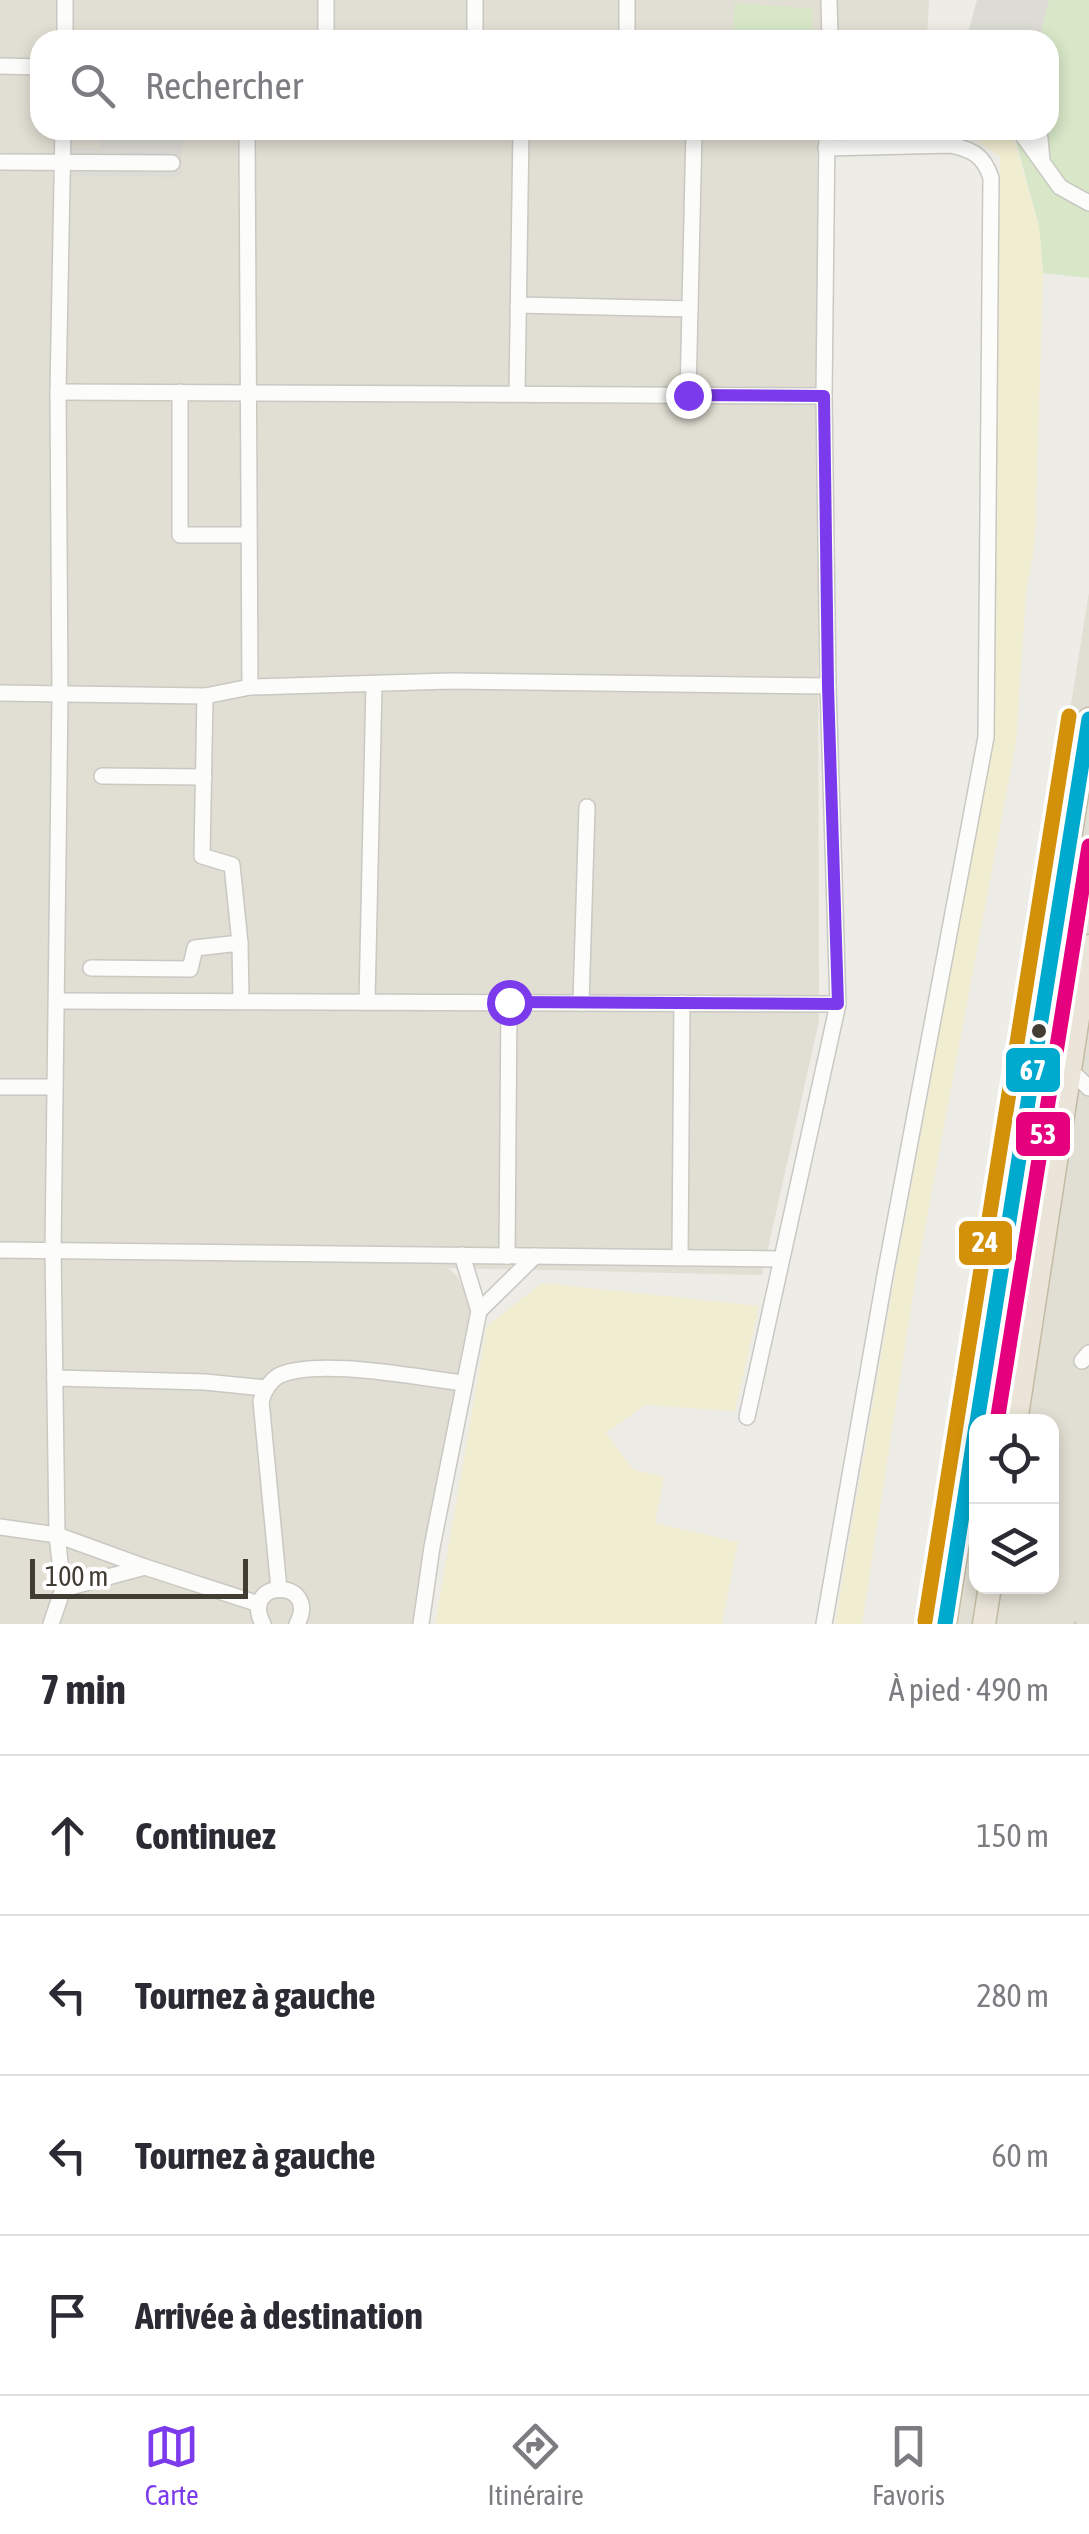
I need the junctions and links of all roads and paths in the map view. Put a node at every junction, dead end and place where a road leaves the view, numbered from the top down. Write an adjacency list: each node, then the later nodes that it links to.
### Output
1 (65, 0): 6 (street)
2 (326, 0): 7 (street)
3 (476, 0): 8 (street)
4 (627, 0): 9 (street)
5 (828, 0): 10 (street)
6 (65, 30)
7 (326, 30)
8 (475, 30)
9 (626, 30)
10 (830, 30)
11 (0, 66): 12 (street)
12 (30, 67)
13 (64, 140): 23 (street)
14 (248, 140): 30 (street)
15 (521, 140): 26 (street)
16 (694, 140): 27 (street)
17 (826, 140): 20 (street)
18 (1027, 140): 21 (street)
19 (1040, 140): 21 (street)
20 (826, 148): 33 (street); 85 (street)
21 (1042, 160): 25 (street)
22 (0, 162): 23 (street)
23 (63, 162): 24 (street); 28 (street)
24 (172, 162)
25 (1089, 203)
26 (518, 305): 27 (street); 31 (street)
27 (690, 309): 32 (street)
28 (58, 392): 29 (street); 39 (street)
29 (180, 392): 30 (street); 34 (street)
30 (248, 392): 31 (street); 34 (street)
31 (516, 393): 32 (street)
32 (688, 395): 33 (street)
33 (824, 396): 36 (street)
34 (248, 536): 37 (street)
35 (374, 684): 36 (street); 37 (street); 50 (street)
36 (828, 686): 54 (street)
37 (250, 688): 40 (street)
38 (0, 693): 39 (street)
39 (60, 696): 40 (street); 48 (street)
40 (205, 696): 43 (street)
41 (1089, 719): 55 (highway)
42 (102, 776): 43 (street)
43 (204, 777): 45 (street)
44 (587, 807): 52 (street)
45 (240, 943): 47 (street); 49 (street)
46 (1089, 946): 56 (highway)
47 (91, 968)
48 (58, 1001): 49 (street); 58 (street)
49 (240, 1001): 50 (street)
50 (367, 1002): 51 (street)
51 (509, 1002): 52 (street); 63 (street)
52 (581, 1003): 53 (street)
53 (682, 1004): 54 (street); 65 (street)
54 (838, 1004): 66 (street)
55 (1035, 1052): 56 (street); 86 (highway)
56 (1068, 1068): 59 (street); 71 (highway)
57 (0, 1087): 58 (street)
58 (55, 1087): 61 (street)
59 (1089, 1088)
60 (0, 1250): 61 (street)
61 (53, 1250): 62 (street); 68 (street)
62 (462, 1256): 63 (street); 67 (street)
63 (507, 1256): 64 (street)
64 (534, 1256): 65 (street); 67 (street)
65 (680, 1258): 66 (street)
66 (780, 1259): 72 (street)
67 (479, 1311): 69 (street)
68 (55, 1378): 70 (street); 74 (street)
69 (464, 1383): 70 (street); 84 (street)
70 (265, 1388): 76 (street)
71 (1017, 1414)
72 (747, 1418)
73 (0, 1527): 74 (street)
74 (57, 1535): 75 (street); 77 (street)
75 (145, 1568): 77 (street); 79 (street)
76 (278, 1588): 79 (street); 80 (street)
77 (63, 1589): 81 (street)
78 (989, 1594): 87 (highway)
79 (259, 1604): 82 (street)
80 (299, 1621): 83 (street)
81 (51, 1624)
82 (262, 1624)
83 (318, 1624)
84 (421, 1624)
85 (824, 1624)
86 (945, 1624)
87 (984, 1624)

